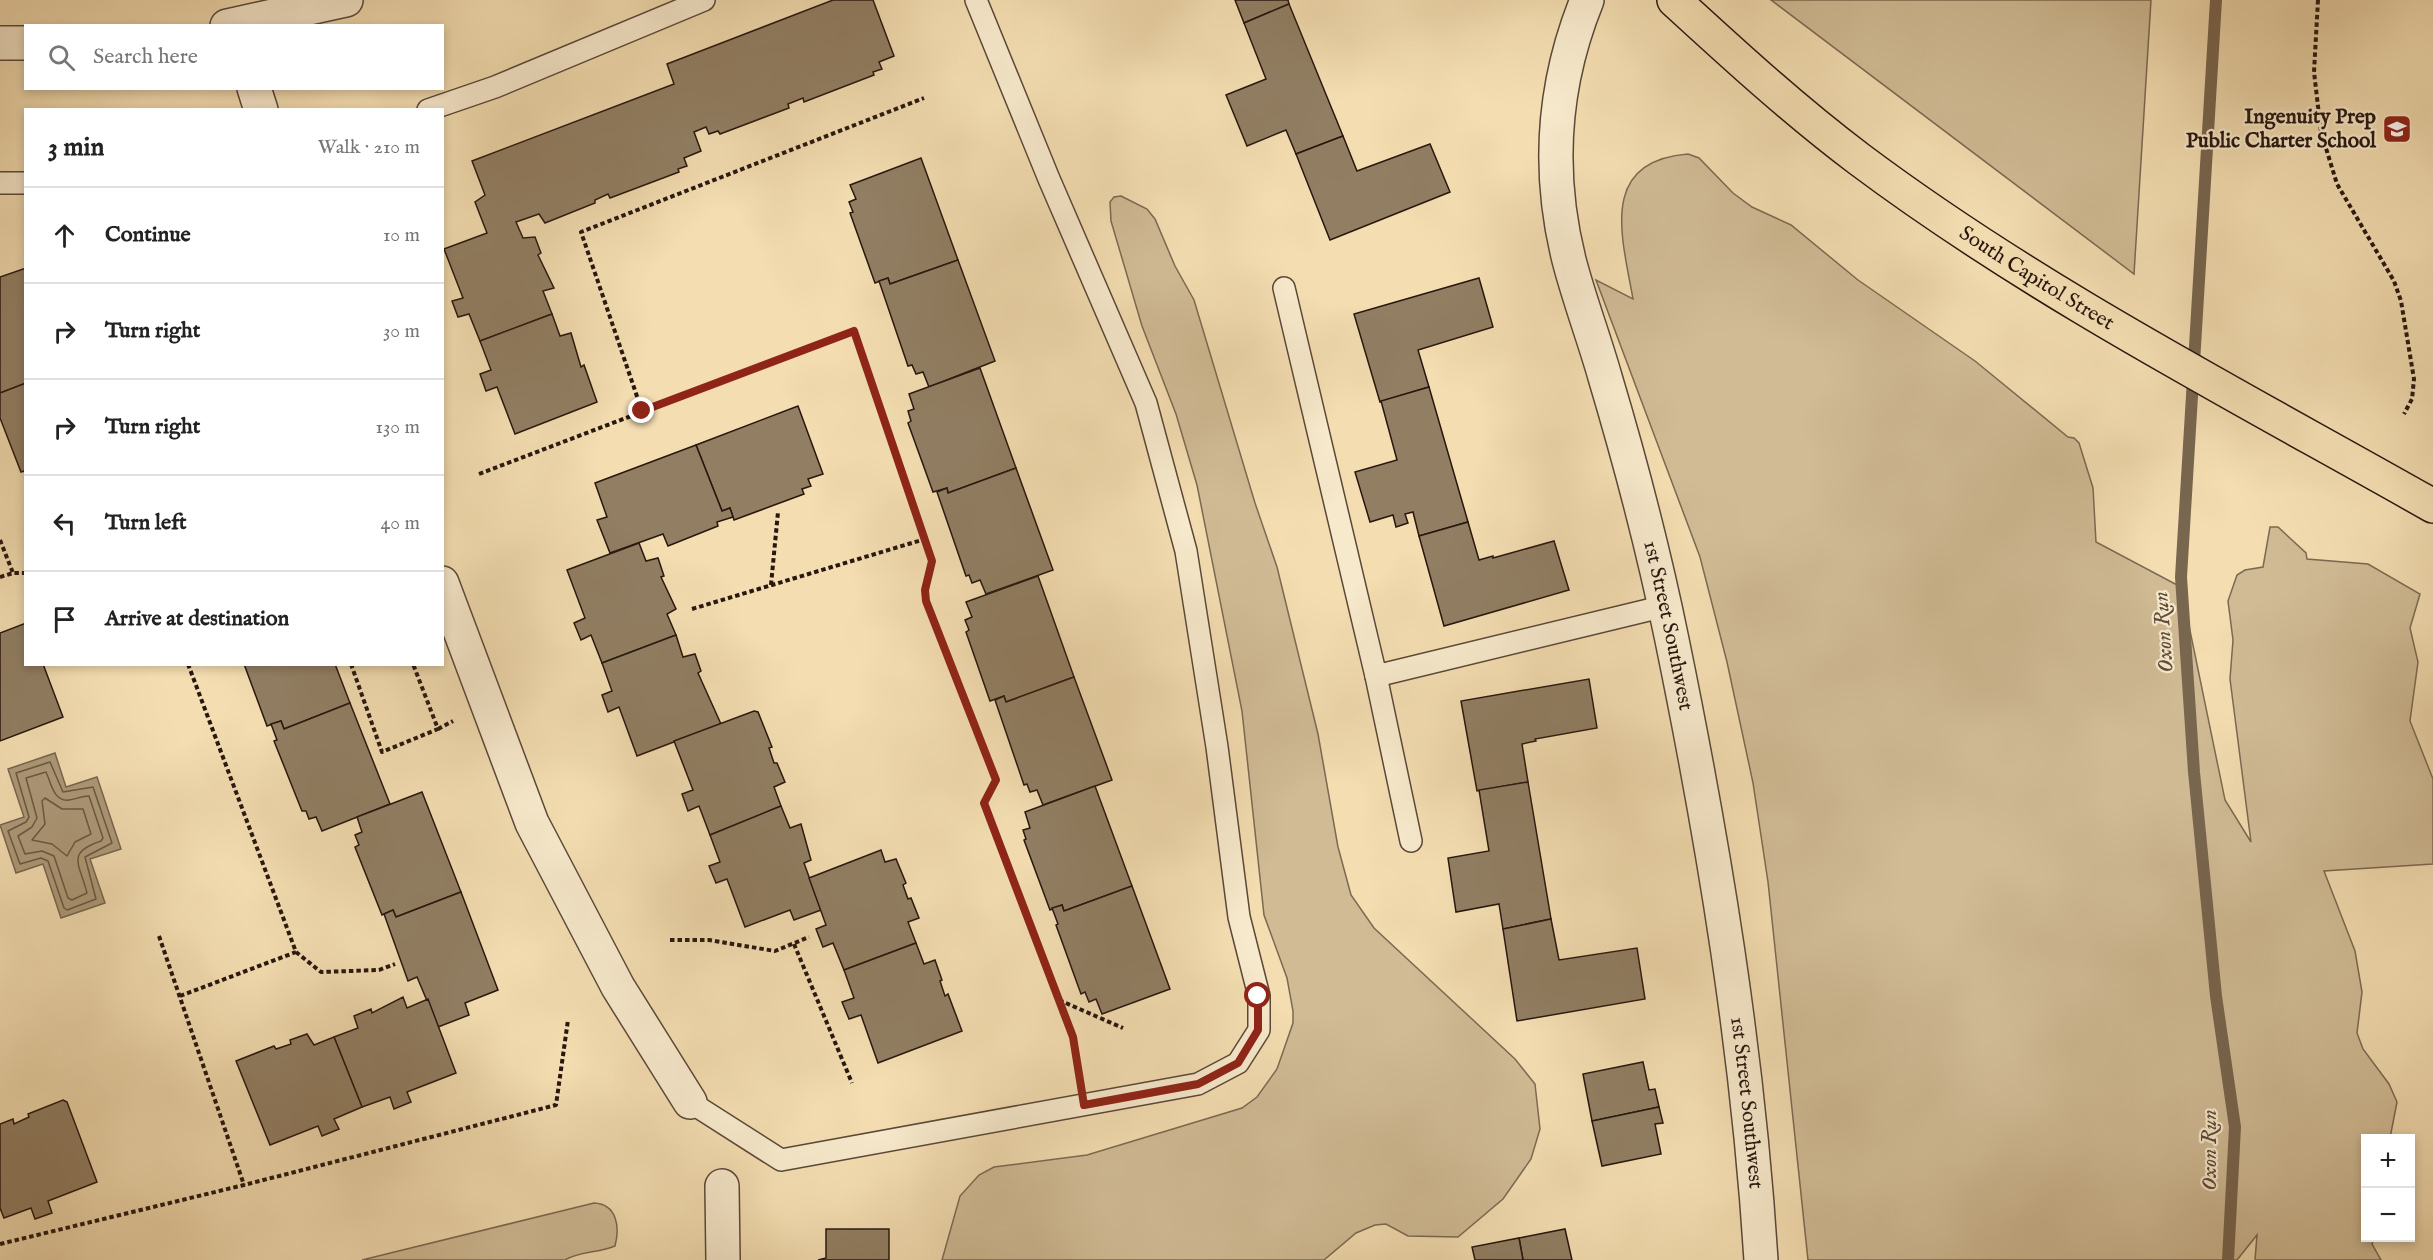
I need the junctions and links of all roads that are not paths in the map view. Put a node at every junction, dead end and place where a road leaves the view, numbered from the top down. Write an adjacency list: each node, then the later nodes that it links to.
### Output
1 (346, 0): 6 (street)
2 (704, 0): 11 (lane)
3 (976, 0): 20 (lane)
4 (1587, 0): 17 (street, 1st Street Southwest)
5 (1674, 0): 15 (main road, South Capitol Street)
6 (235, 24)
7 (0, 43): 8 (street)
8 (24, 43)
9 (255, 90): 10 (street)
10 (260, 108)
11 (434, 108)
12 (0, 183): 13 (lane)
13 (24, 183)
14 (1284, 288): 18 (lane)
15 (2433, 506)
16 (444, 588): 20 (street)
17 (1665, 606): 18 (lane); 23 (street, 1st Street Southwest)
18 (1376, 676): 19 (lane)
19 (1410, 841)
20 (690, 1102)
21 (722, 1186): 22 (street)
22 (723, 1260)
23 (1761, 1260)

